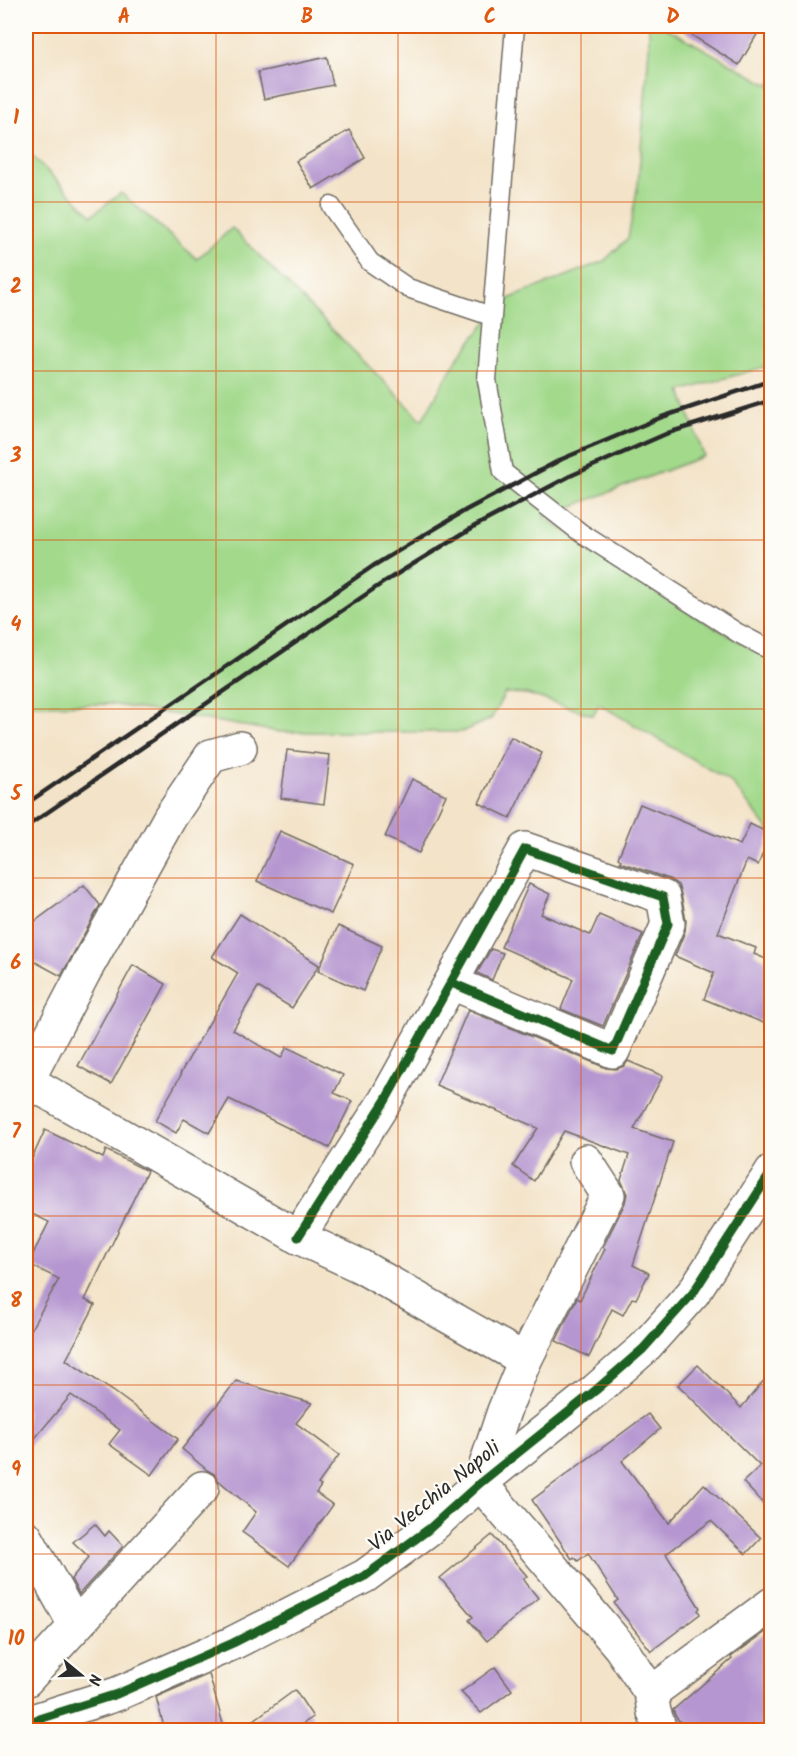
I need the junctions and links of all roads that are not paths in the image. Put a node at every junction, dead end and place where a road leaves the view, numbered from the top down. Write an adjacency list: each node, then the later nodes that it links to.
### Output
1 (514, 26): 3 (lane)
2 (331, 206): 3 (lane)
3 (491, 316): 4 (lane)
4 (771, 651)
5 (240, 748): 7 (street)
6 (452, 983): 6 (street); 10 (street)
7 (26, 1081): 10 (street)
8 (585, 1161): 11 (street)
9 (771, 1171): 12 (street, Via Vecchia Napoli)
10 (298, 1237): 11 (street)
11 (525, 1360): 12 (street)
12 (480, 1483): 18 (street, Via Vecchia Napoli); 19 (street, Via Vecchia Napoli)
13 (202, 1488): 16 (street)
14 (26, 1537): 16 (street)
15 (771, 1604): 18 (street)
16 (75, 1625): 17 (street)
17 (26, 1680)
18 (651, 1692): 20 (street, Via Vecchia Napoli)
19 (26, 1723)
20 (660, 1731)

